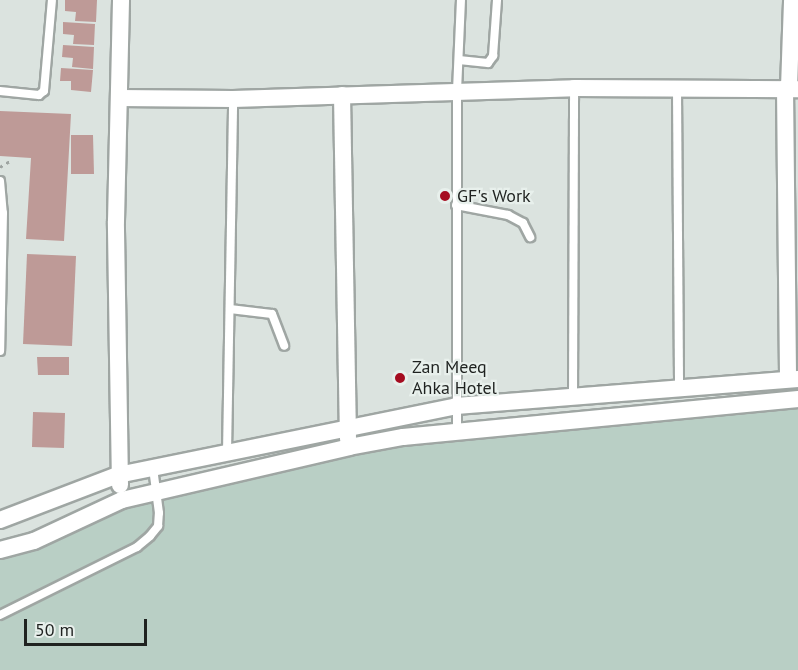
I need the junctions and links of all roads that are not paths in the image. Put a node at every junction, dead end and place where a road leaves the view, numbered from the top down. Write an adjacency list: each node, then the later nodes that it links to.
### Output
1 (51, 0): 9 (lane)
2 (121, 0): 13 (street)
3 (461, 0): 6 (lane)
4 (497, 0): 6 (lane)
5 (792, 0): 8 (street)
6 (459, 60): 10 (lane)
7 (574, 88): 10 (street); 11 (street); 24 (lane)
8 (791, 88): 11 (street); 22 (street)
9 (0, 91)
10 (456, 91): 12 (street); 16 (lane)
11 (677, 91): 23 (lane)
12 (342, 95): 14 (street); 27 (street)
13 (120, 98): 14 (street); 32 (street)
14 (233, 99): 19 (lane)
15 (0, 181): 18 (lane)
16 (456, 205): 17 (lane); 26 (lane)
17 (530, 237)
18 (1, 245): 21 (lane)
19 (230, 309): 20 (lane); 30 (lane)
20 (284, 346)
21 (0, 351)
22 (793, 379): 23 (street)
23 (679, 389): 24 (street)
24 (573, 397): 26 (street)
25 (798, 399): 28 (street)
26 (456, 406): 27 (street); 28 (lane)
27 (346, 429): 29 (street); 30 (street)
28 (457, 432): 29 (street)
29 (349, 447): 33 (street)
30 (227, 453): 31 (street)
31 (153, 468): 32 (street); 33 (lane)
32 (118, 475): 34 (street); 35 (street)
33 (157, 490): 34 (street); 37 (lane)
34 (122, 500): 36 (street)
35 (0, 520)
36 (0, 550)
37 (0, 615)

